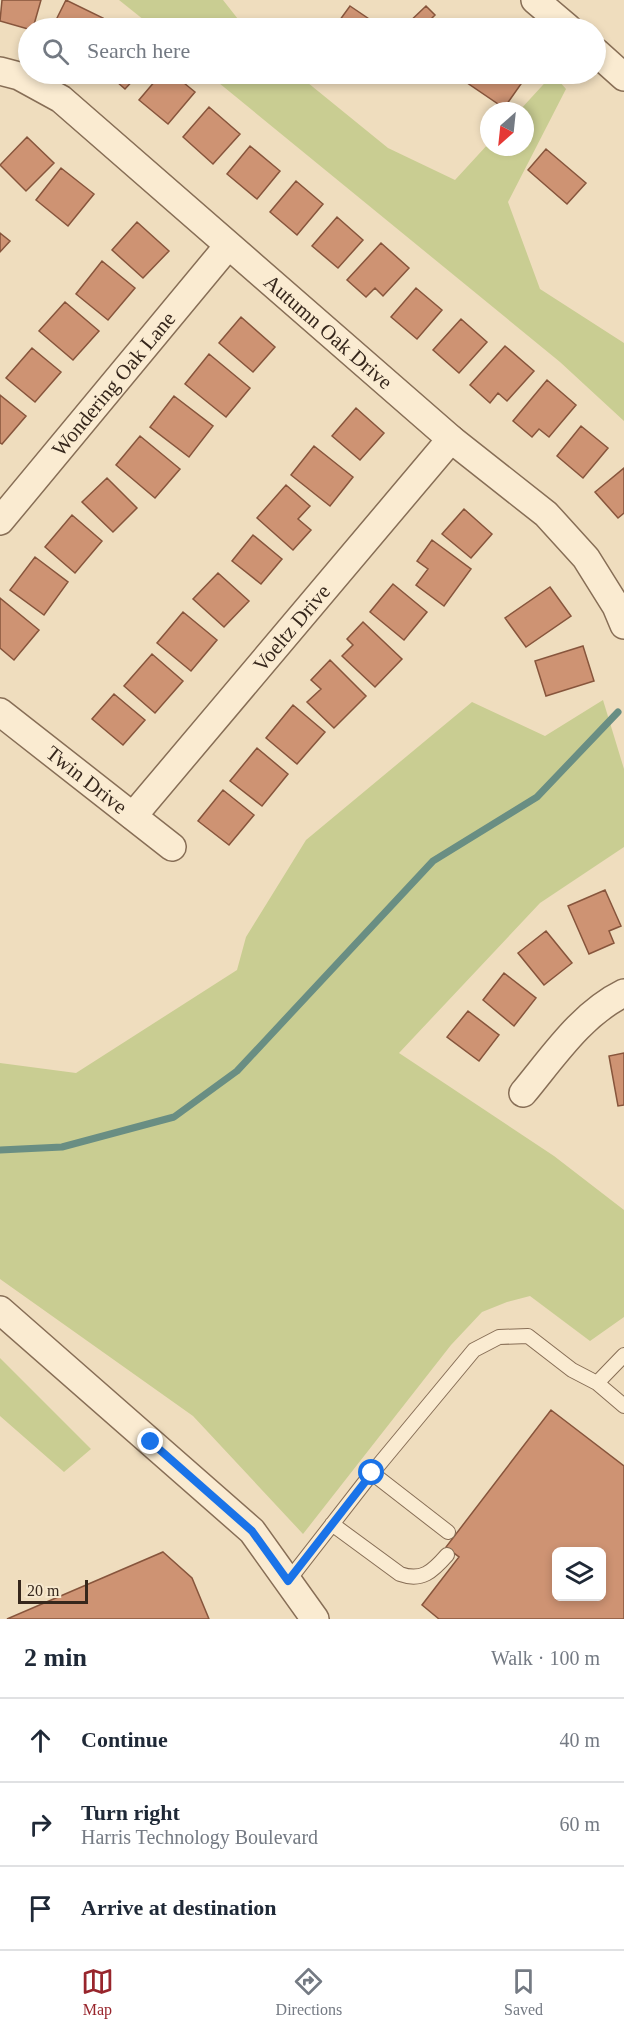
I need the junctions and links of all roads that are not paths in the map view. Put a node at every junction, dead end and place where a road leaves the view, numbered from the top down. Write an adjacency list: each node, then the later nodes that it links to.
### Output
1 (535, 0): 2 (street)
2 (556, 18)
3 (606, 61): 6 (street)
4 (0, 71): 5 (street, Autumn Oak Drive)
5 (18, 76)
6 (624, 77)
7 (34, 84): 8 (street, Autumn Oak Drive)
8 (228, 246): 9 (street, Autumn Oak Drive); 10 (street, Wondering Oak Lane)
9 (451, 439): 11 (street, Autumn Oak Drive); 13 (street, Voeltz Drive)
10 (0, 521)
11 (624, 625)
12 (0, 712): 13 (street, Twin Drive)
13 (133, 816): 14 (street, Twin Drive)
14 (172, 847)
15 (624, 993): 16 (street)
16 (524, 1094)
17 (0, 1310): 25 (street)
18 (624, 1354): 19 (lane)
19 (597, 1383): 20 (lane); 21 (lane)
20 (624, 1406)
21 (372, 1473): 22 (lane); 23 (lane)
22 (332, 1524): 24 (lane); 25 (lane)
23 (448, 1532)
24 (447, 1555)
25 (288, 1581): 26 (street)
26 (315, 1619)

